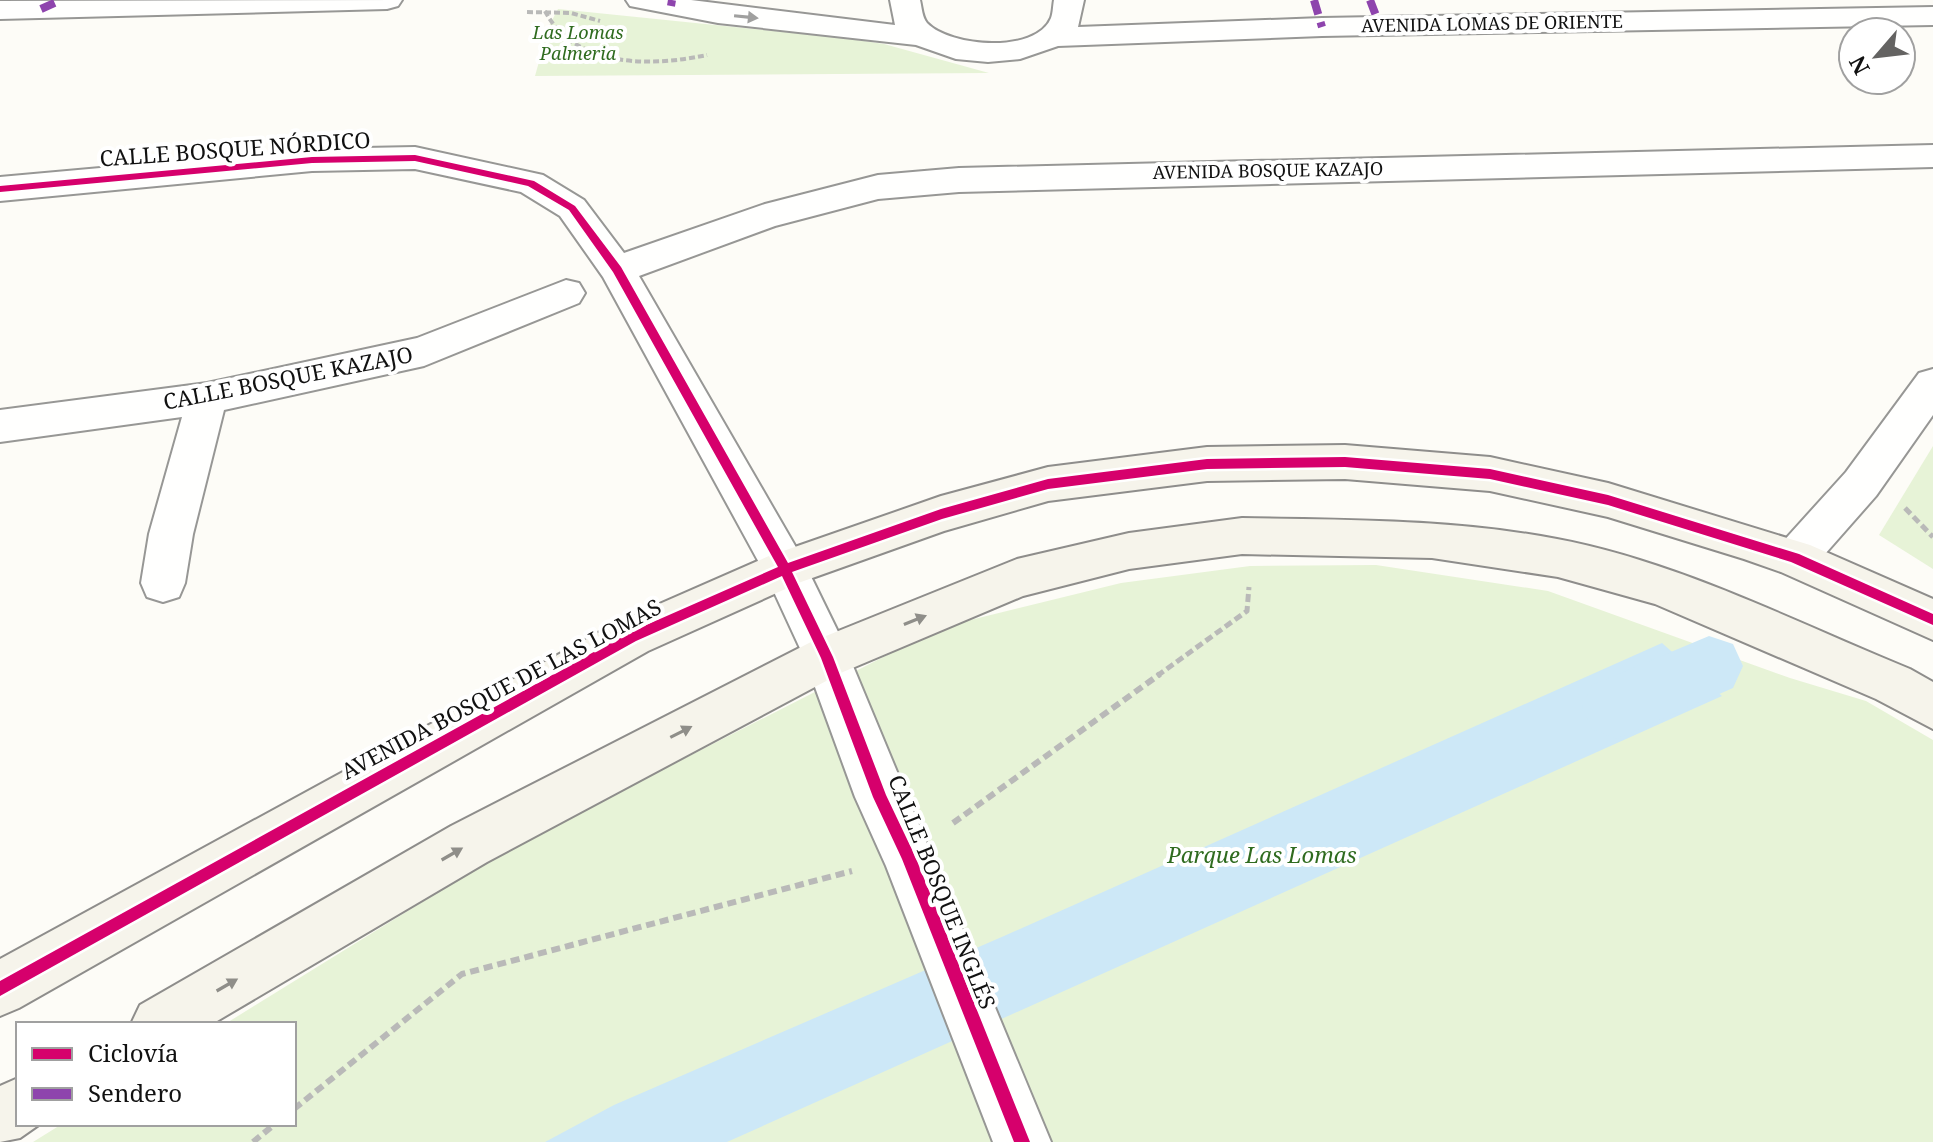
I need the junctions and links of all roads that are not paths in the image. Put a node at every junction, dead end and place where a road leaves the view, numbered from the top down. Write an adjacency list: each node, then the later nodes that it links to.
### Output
1 (387, 0): 6 (street)
2 (641, 0): 5 (street)
3 (905, 0): 11 (street)
4 (1069, 0): 12 (street)
5 (671, 3): 11 (street, one-way to 11)
6 (51, 4): 7 (street)
7 (0, 10)
8 (1318, 13): 9 (street, AVENIDA LOMAS DE ORIENTE); 12 (street, AVENIDA LOMAS DE ORIENTE)
9 (1375, 13): 10 (street, AVENIDA LOMAS DE ORIENTE)
10 (1933, 16)
11 (924, 37): 12 (street, AVENIDA LOMAS DE ORIENTE)
12 (1051, 37)
13 (1933, 156): 15 (street, AVENIDA BOSQUE KAZAJO)
14 (0, 189): 15 (street, CALLE BOSQUE NÓRDICO)
15 (617, 270): 21 (street, CALLE BOSQUE NÓRDICO)
16 (566, 293): 18 (street, CALLE BOSQUE KAZAJO)
17 (1933, 384): 20 (street)
18 (207, 398): 19 (street, CALLE BOSQUE KAZAJO); 22 (street)
19 (0, 426)
20 (1795, 558): 21 (street, AVENIDA BOSQUE DE LAS LOMAS); 23 (street, AVENIDA BOSQUE DE LAS LOMAS)
21 (785, 569): 24 (street, CALLE BOSQUE INGLÉS); 26 (street, AVENIDA BOSQUE DE LAS LOMAS)
22 (163, 583)
23 (1933, 620)
24 (827, 657): 25 (street, one-way to 25); 27 (street, one-way to 24); 28 (street, CALLE BOSQUE INGLÉS)
25 (1933, 707)
26 (0, 989)
27 (162, 1022)
28 (1022, 1142)

